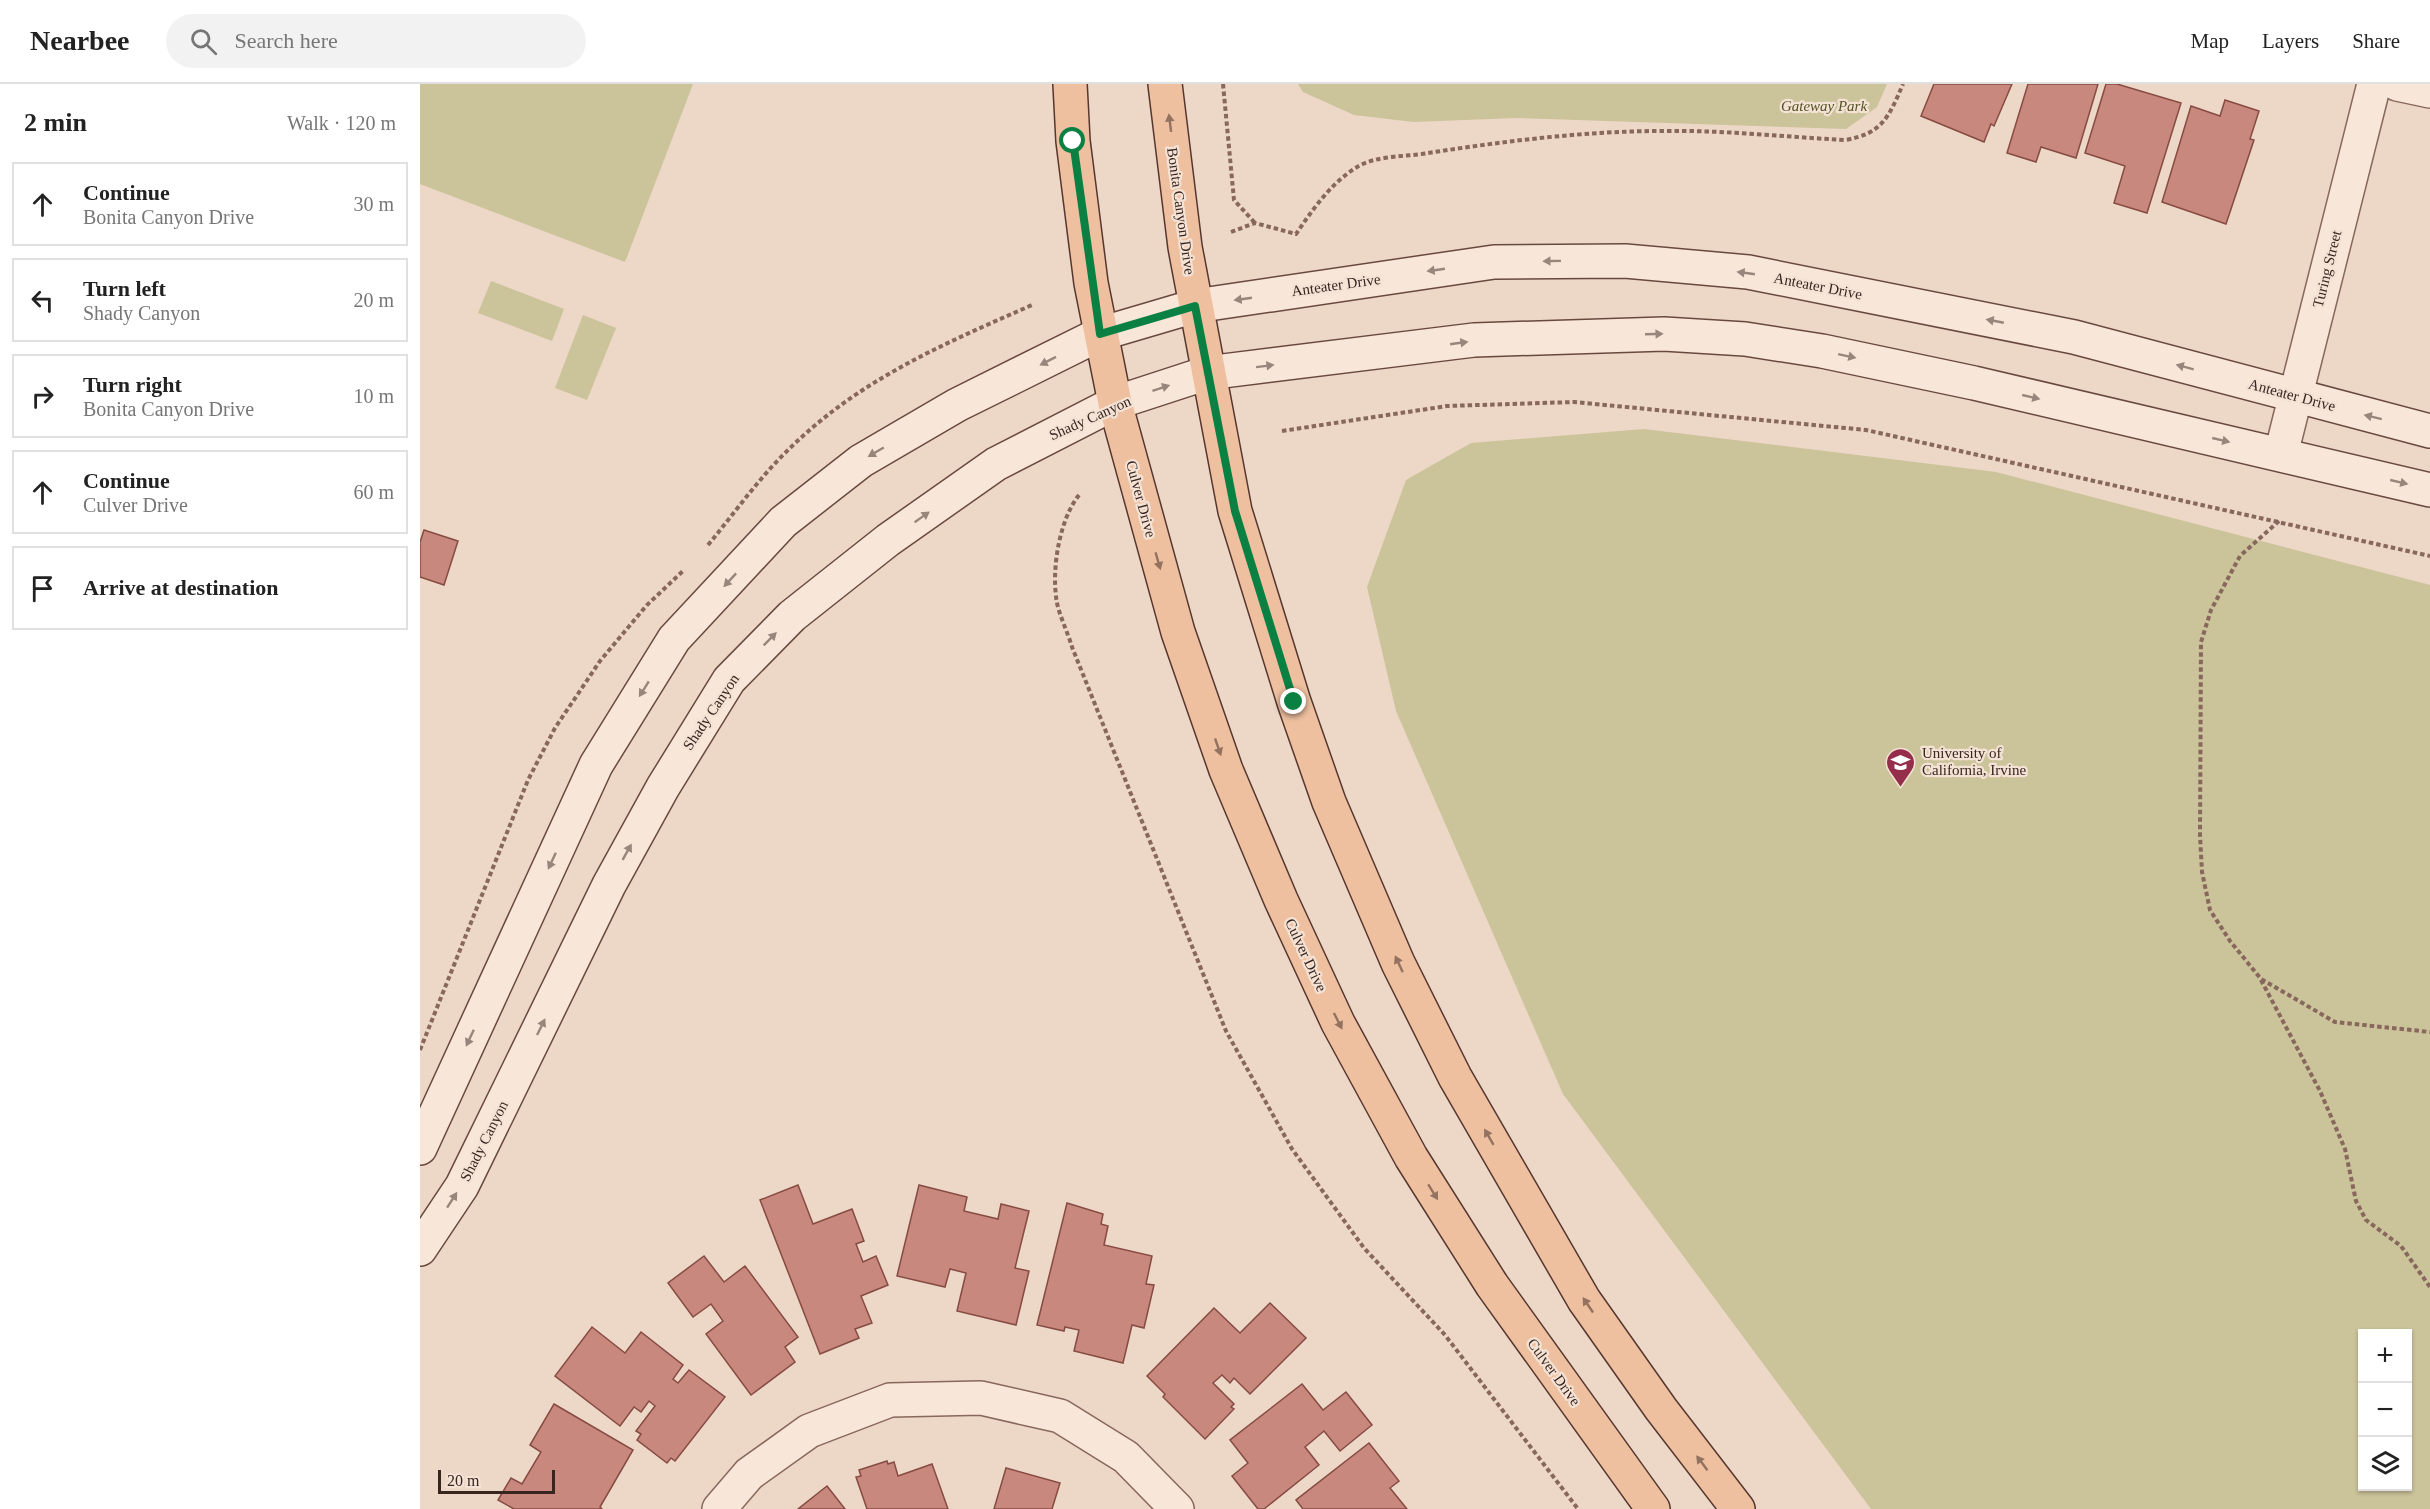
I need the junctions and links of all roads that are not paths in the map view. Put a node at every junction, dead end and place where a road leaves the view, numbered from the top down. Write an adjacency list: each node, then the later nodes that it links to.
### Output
1 (1070, 84): 7 (main road)
2 (1165, 84): 6 (main road, Bonita Canyon Drive, one-way to 2)
3 (2374, 84): 9 (main road, Turing Street)
4 (2397, 84): 5 (main road)
5 (2430, 91)
6 (1195, 306): 7 (main road); 8 (main road, Bonita Canyon Drive); 9 (main road, Anteater Drive, one-way to 6)
7 (1100, 334): 10 (main road, Culver Drive); 14 (main road, one-way to 14)
8 (1207, 373): 10 (main road, Shady Canyon, one-way to 8); 12 (main road, one-way to 12); 19 (main road, one-way to 8)
9 (2294, 396): 11 (main road, Anteater Drive, one-way to 9); 12 (main road, Turing Street)
10 (1115, 404): 15 (main road, Shady Canyon, one-way to 10); 18 (main road, Culver Drive, one-way to 18)
11 (2430, 431)
12 (2281, 454): 13 (main road, one-way to 13)
13 (2430, 490)
14 (420, 1148)
15 (420, 1249)
16 (719, 1509): 17 (main road)
17 (1177, 1509)
18 (1653, 1509)
19 (1738, 1509)

